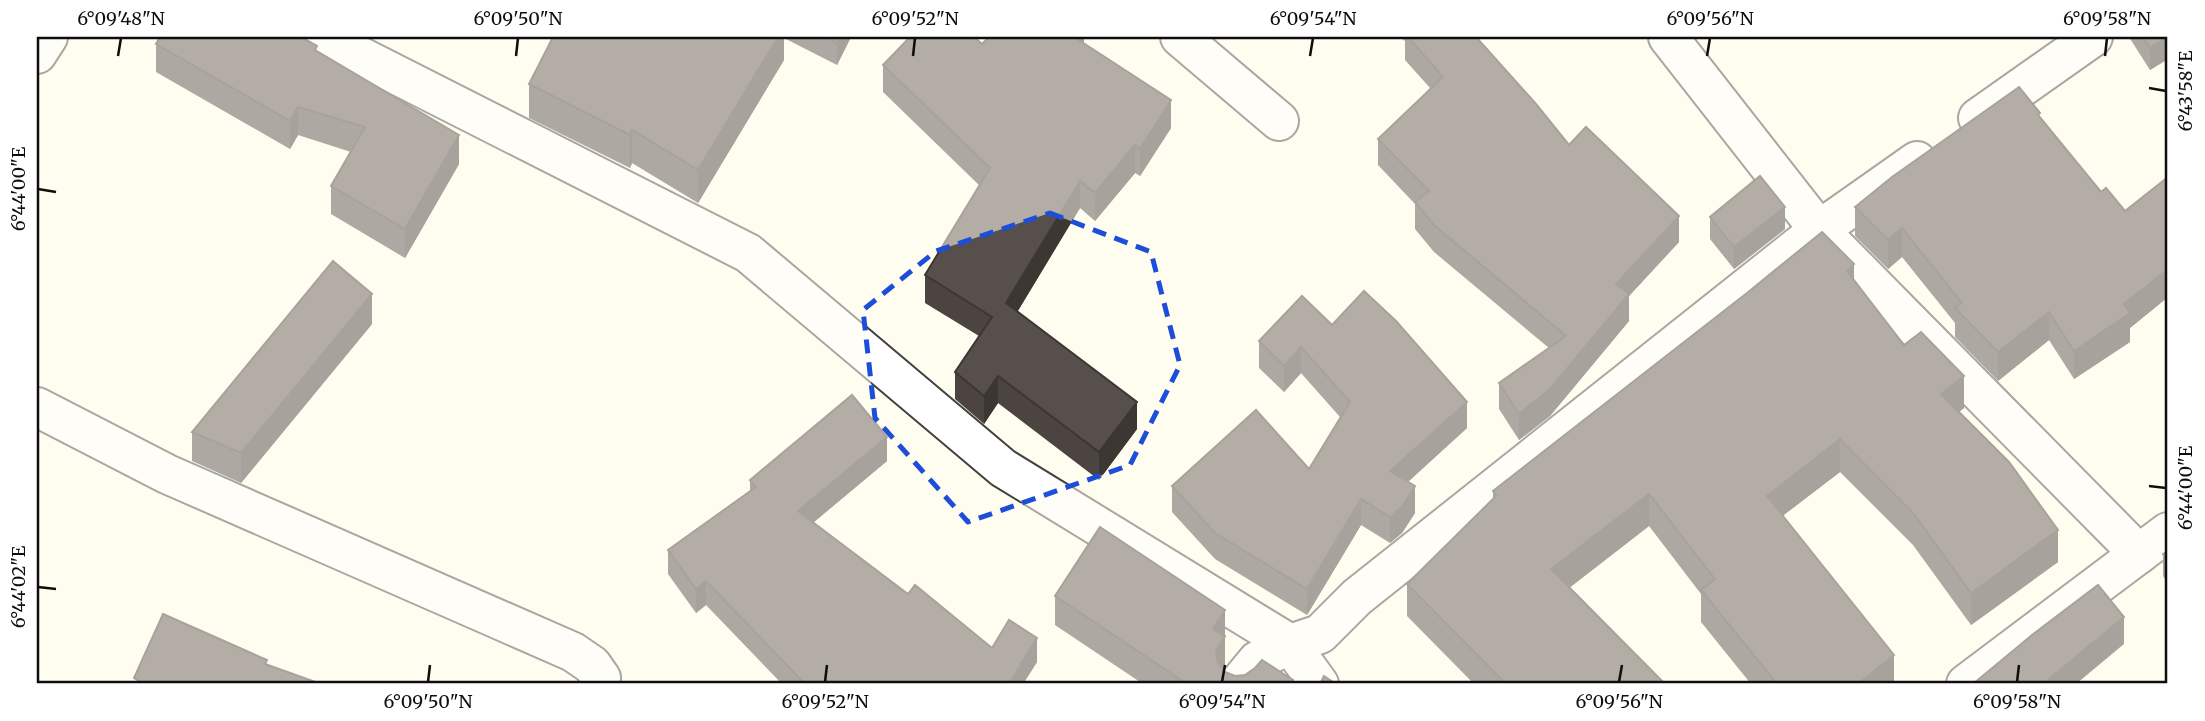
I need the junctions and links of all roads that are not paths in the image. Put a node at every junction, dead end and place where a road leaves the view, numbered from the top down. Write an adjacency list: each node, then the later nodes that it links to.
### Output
1 (48, 37): 6 (street)
2 (322, 37): 11 (street)
3 (1180, 37): 7 (street)
4 (1668, 37): 8 (street)
5 (2093, 37): 8 (street)
6 (37, 54)
7 (1279, 121)
8 (1819, 230): 10 (street); 11 (street)
9 (37, 407): 12 (street)
10 (2154, 543): 15 (street)
11 (1290, 644): 13 (street); 14 (street)
12 (600, 684)
13 (1238, 684)
14 (1319, 684)
15 (1966, 684)

